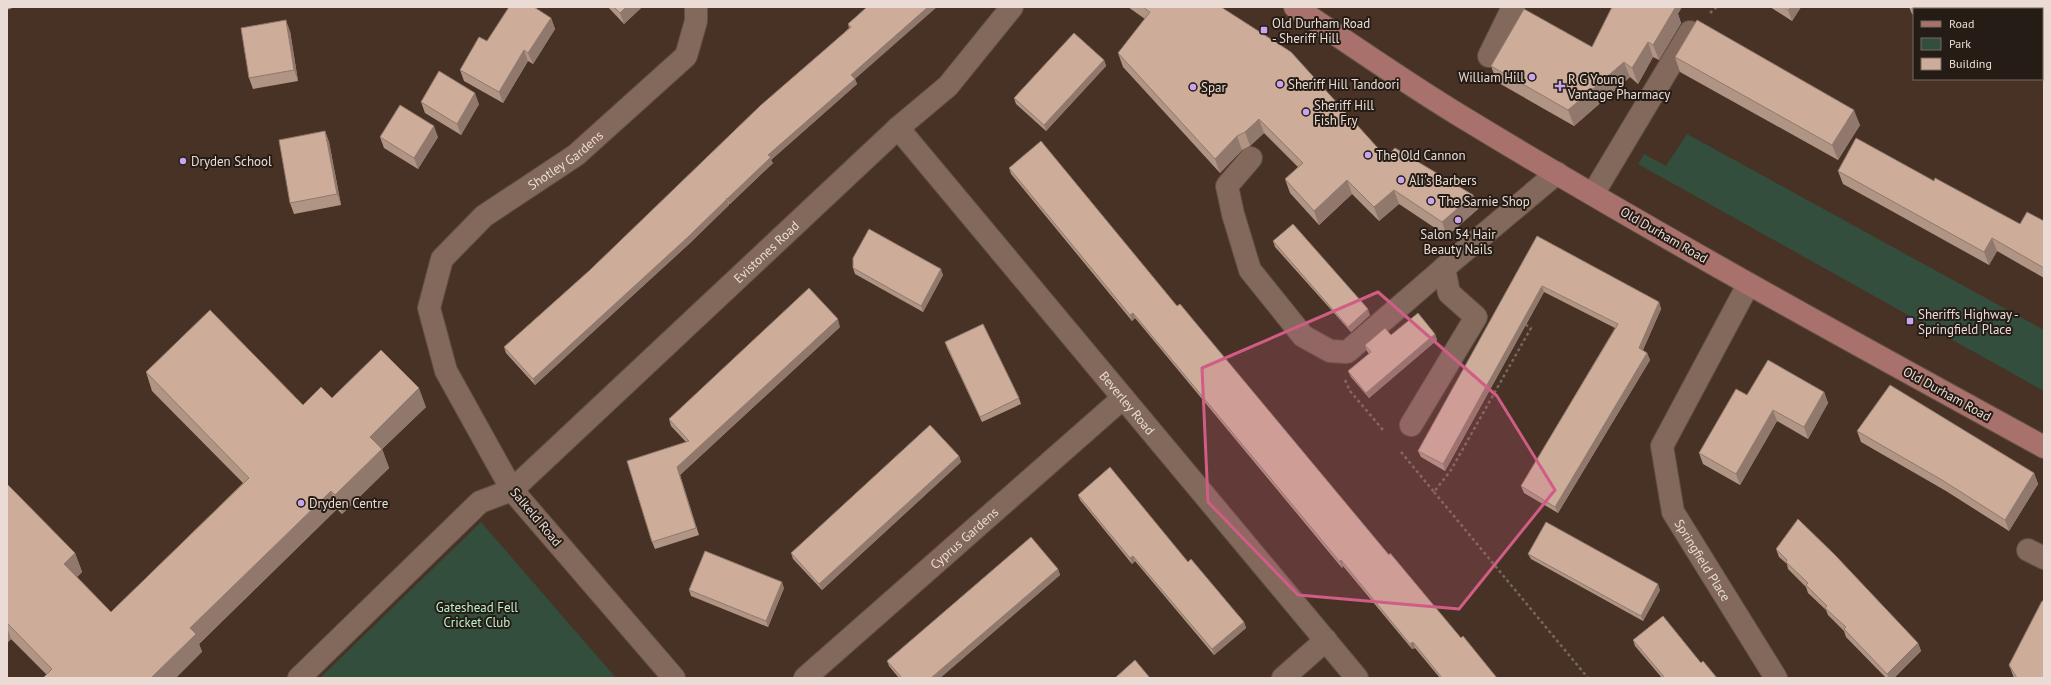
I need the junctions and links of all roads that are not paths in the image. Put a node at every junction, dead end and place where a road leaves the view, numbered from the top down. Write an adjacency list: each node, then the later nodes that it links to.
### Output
1 (696, 7): 13 (street, Shotley Gardens)
2 (1012, 7): 7 (street, Evistones Road)
3 (1295, 7): 9 (main road, Old Durham Road)
4 (1513, 7): 6 (street)
5 (1695, 24): 10 (street)
6 (1489, 56)
7 (898, 128): 14 (street, Beverley Road); 17 (street, Evistones Road)
8 (1250, 158): 11 (street)
9 (1557, 173): 10 (main road, Old Durham Road); 11 (street)
10 (1593, 194): 12 (main road, Old Durham Road)
11 (1444, 268): 15 (street)
12 (1748, 285): 16 (main road, Old Durham Road); 24 (street, Springfield Place)
13 (428, 308): 17 (street, Salkeld Road)
14 (1123, 398): 18 (street, Beverley Road); 21 (street, Cyprus Gardens)
15 (1411, 425)
16 (2044, 447)
17 (512, 490): 19 (street); 20 (street, Salkeld Road)
18 (1326, 640): 22 (street); 23 (street, Beverley Road)
19 (300, 678)
20 (674, 678)
21 (805, 678)
22 (1283, 678)
23 (1356, 678)
24 (1776, 678)

